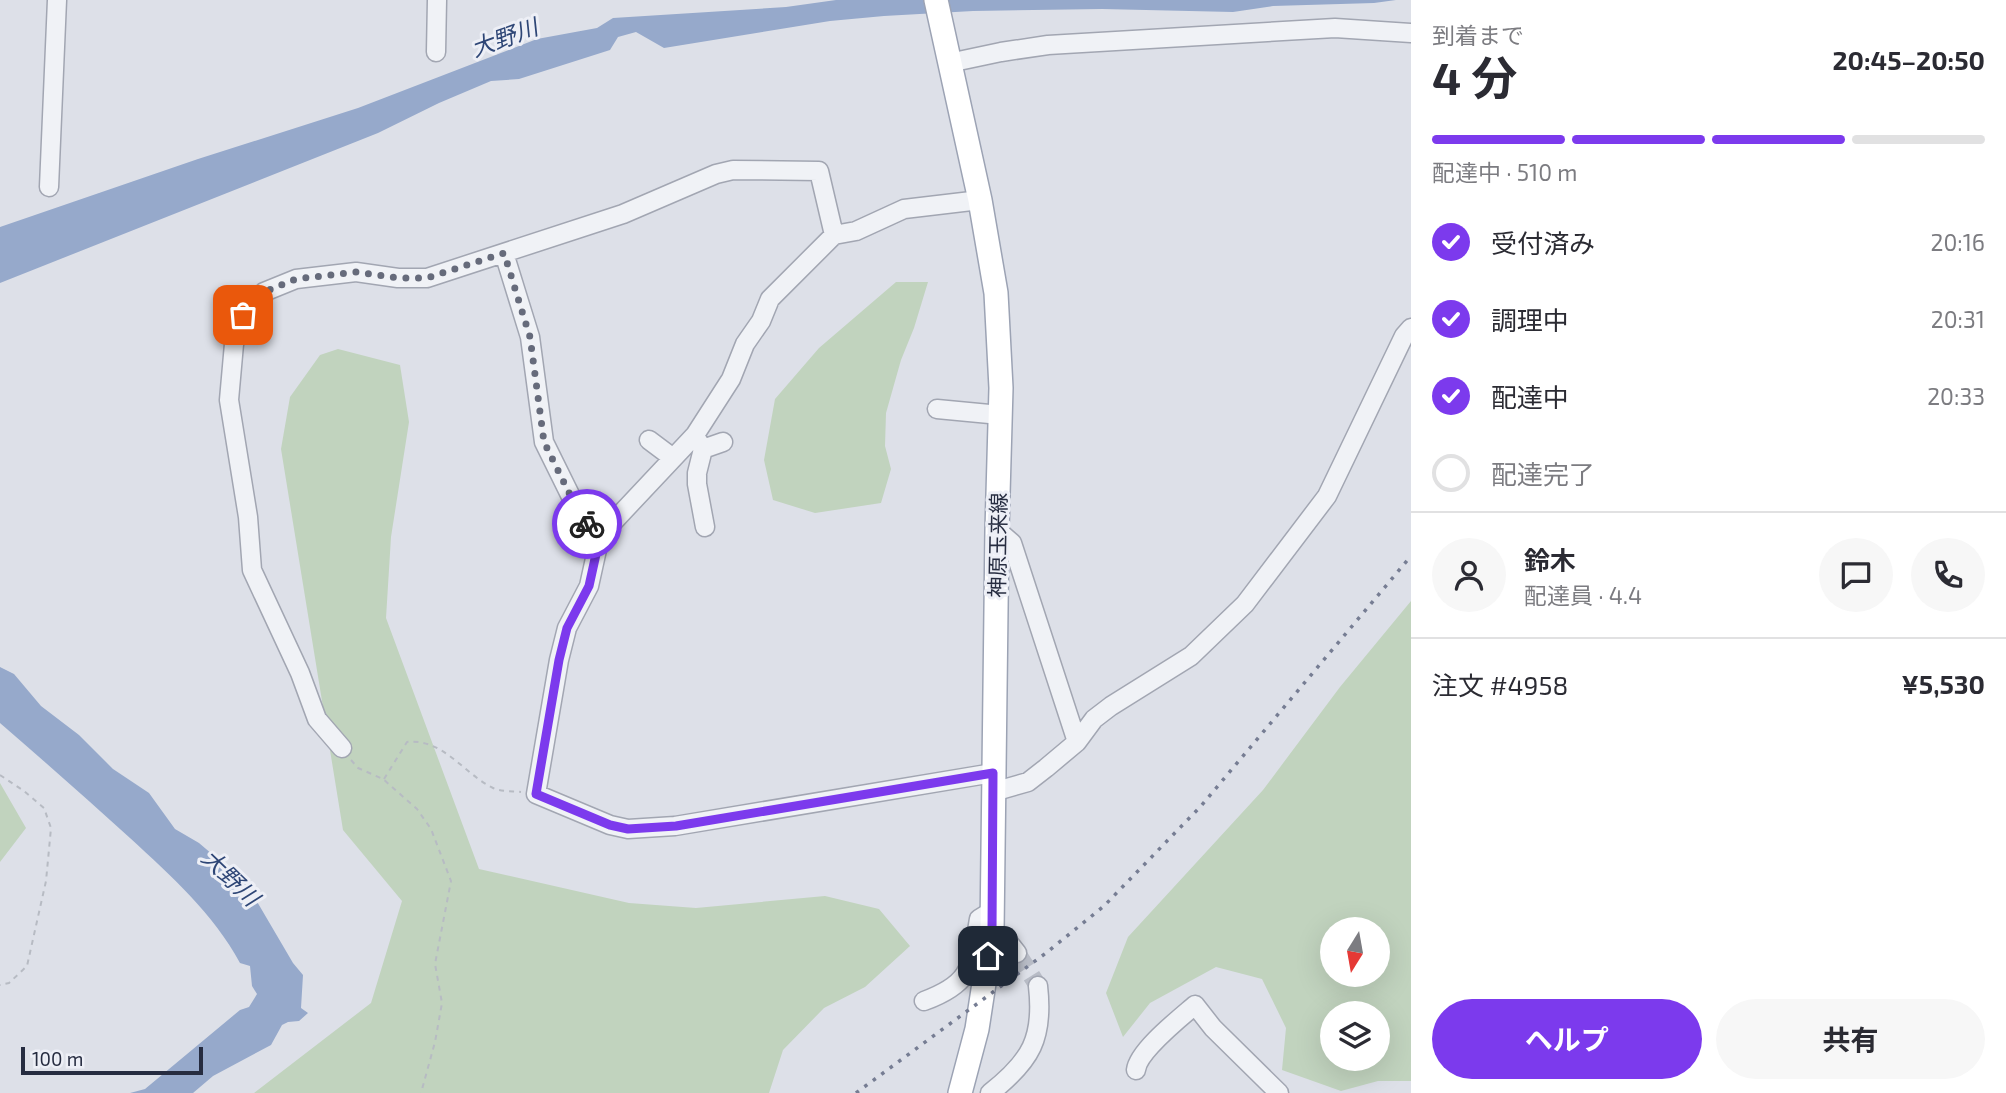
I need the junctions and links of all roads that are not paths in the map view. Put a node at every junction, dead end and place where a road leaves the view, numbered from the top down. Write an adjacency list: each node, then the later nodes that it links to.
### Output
1 (57, 0): 7 (street)
2 (437, 0): 5 (street)
3 (936, 0): 6 (main road, 神原玉来線)
4 (1411, 33): 6 (street)
5 (436, 52)
6 (946, 53): 8 (main road, 神原玉来線)
7 (49, 187)
8 (980, 200): 9 (street); 13 (main road, 神原玉来線)
9 (834, 235): 10 (street); 15 (street)
10 (504, 253): 20 (street); 22 (street)
11 (1411, 328): 21 (street)
12 (937, 409): 13 (street)
13 (1000, 415): 19 (main road, 神原玉来線)
14 (649, 440): 17 (street)
15 (699, 442): 16 (street); 17 (street); 18 (street)
16 (723, 442)
17 (673, 458): 20 (street)
18 (705, 527)
19 (997, 530): 21 (street); 23 (main road, 神原玉来線)
20 (600, 536): 23 (street)
21 (1077, 742): 23 (street)
22 (342, 748)
23 (993, 783): 24 (main road, 神原玉来線)
24 (992, 921): 25 (street); 27 (street); 30 (main road, 神原玉来線)
25 (1017, 953)
26 (1038, 986): 29 (street)
27 (924, 1001)
28 (1136, 1070): 32 (street)
29 (1011, 1087): 31 (street)
30 (960, 1093)
31 (990, 1093)
32 (1279, 1093)

